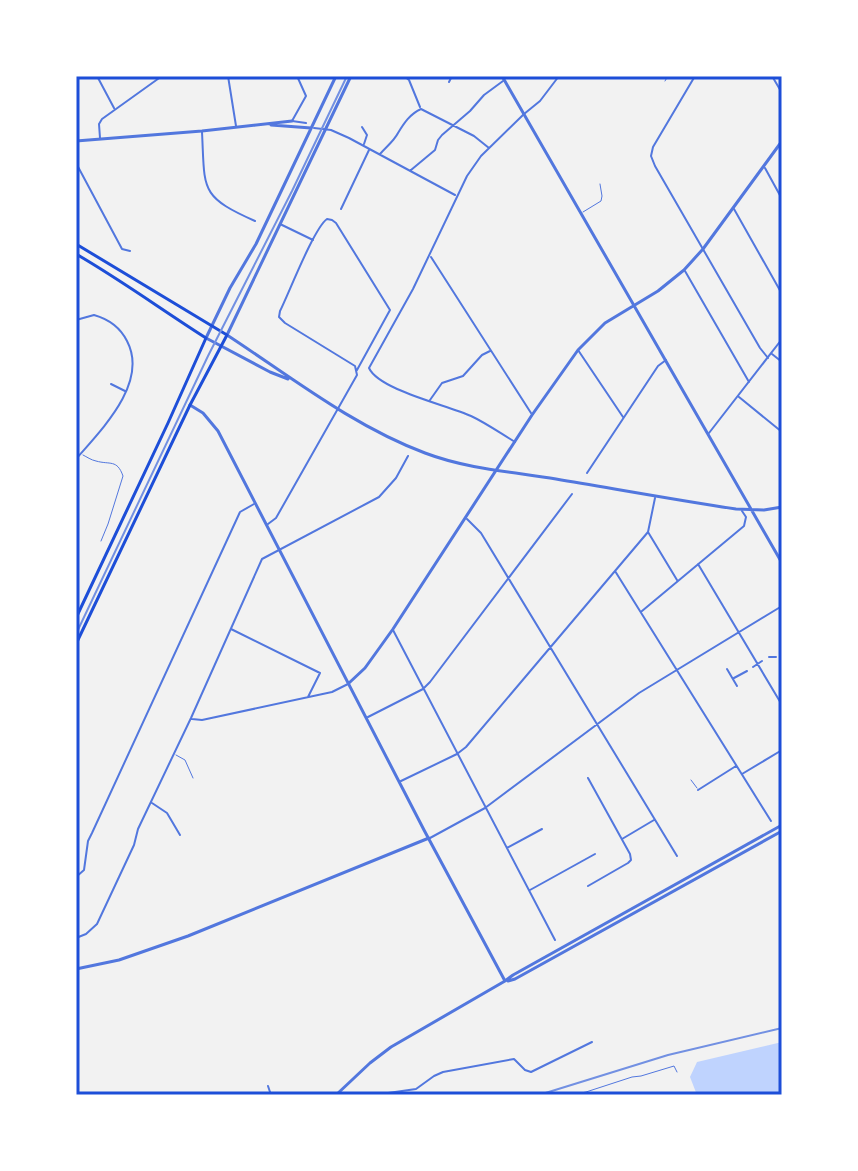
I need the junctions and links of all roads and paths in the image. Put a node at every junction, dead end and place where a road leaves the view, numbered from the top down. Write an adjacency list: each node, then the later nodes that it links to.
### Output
1 (97, 76): 17 (street)
2 (162, 76): 17 (street)
3 (228, 76): 25 (street)
4 (297, 76): 20 (street)
5 (336, 76): 26 (street)
6 (351, 76): 27 (street)
7 (404, 76): 18 (street)
8 (452, 76): 15 (street)
9 (559, 76): 19 (street)
10 (668, 76): 14 (lane)
11 (695, 76): 49 (street)
12 (772, 76): 16 (street)
13 (503, 78): 19 (street); 23 (street)
14 (665, 81)
15 (449, 82)
16 (782, 93)
17 (114, 109): 29 (street)
18 (421, 109): 23 (street); 35 (street)
19 (524, 114): 33 (street); 44 (street)
20 (292, 121): 21 (street); 22 (street)
21 (306, 123)
22 (267, 125): 25 (street); 26 (street)
23 (454, 125): 33 (street); 38 (street)
24 (362, 127): 32 (street)
25 (236, 128): 28 (street)
26 (311, 128): 27 (street); 57 (street)
27 (325, 129): 32 (street); 46 (street)
28 (202, 131): 29 (street); 45 (street)
29 (100, 139): 30 (street)
30 (76, 141)
31 (782, 141): 37 (street)
32 (363, 146): 34 (street)
33 (489, 148): 40 (street)
34 (370, 149): 35 (street); 43 (street)
35 (379, 154): 38 (street)
36 (76, 163): 50 (street)
37 (763, 166): 41 (street); 42 (street)
38 (410, 171): 40 (street)
39 (600, 184): 44 (lane)
40 (456, 196): 52 (street)
41 (782, 199)
42 (733, 208): 49 (street); 54 (street)
43 (341, 209)
44 (581, 214): 55 (street)
45 (255, 221)
46 (279, 224): 47 (street); 58 (street)
47 (313, 240): 68 (street); 68 (street)
48 (76, 244): 57 (main road)
49 (703, 249): 53 (street); 65 (street)
50 (130, 251)
51 (76, 254): 59 (main road)
52 (430, 256): 63 (street); 74 (street)
53 (684, 270): 55 (street); 70 (street)
54 (782, 294)
55 (634, 305): 62 (street); 66 (street)
56 (76, 320): 72 (street)
57 (212, 325): 58 (main road); 59 (street)
58 (227, 335): 61 (main road); 69 (street)
59 (206, 338): 61 (street); 105 (main road)
60 (782, 339): 64 (street)
61 (222, 347): 69 (street); 75 (main road)
62 (578, 350): 77 (street); 78 (street)
63 (490, 351): 74 (street); 77 (street)
64 (771, 353): 65 (street); 67 (street)
65 (768, 358): 70 (street)
66 (666, 360): 78 (street); 80 (street)
67 (782, 362)
68 (357, 370): 76 (street)
69 (293, 381): 76 (street)
70 (749, 382): 73 (street)
71 (111, 384): 72 (street)
72 (126, 391): 82 (street)
73 (738, 396): 79 (street); 80 (street)
74 (429, 401): 81 (street)
75 (190, 405): 89 (street); 109 (main road)
76 (338, 409): 85 (street); 94 (street)
77 (532, 415): 81 (street)
78 (624, 418): 86 (street)
79 (782, 432)
80 (708, 433): 92 (street)
81 (515, 442): 85 (street)
82 (81, 453): 84 (street); 96 (lane)
83 (408, 456): 97 (street)
84 (76, 459)
85 (497, 470): 88 (street); 93 (street)
86 (587, 473)
87 (572, 494): 101 (street)
88 (655, 495): 91 (street); 95 (street)
89 (255, 504): 94 (street); 150 (street)
90 (782, 507): 92 (street)
91 (741, 510): 92 (street); 99 (street)
92 (753, 511): 98 (street)
93 (466, 518): 101 (street); 107 (street)
94 (267, 525): 97 (street)
95 (648, 532): 100 (street); 102 (street)
96 (101, 541)
97 (279, 549): 106 (street); 120 (street)
98 (782, 563)
99 (698, 564): 102 (street); 108 (street)
100 (614, 570): 104 (street); 110 (street)
101 (509, 578): 110 (street); 122 (street)
102 (678, 581): 104 (street)
103 (782, 606): 108 (street)
104 (641, 611): 116 (street)
105 (76, 618)
106 (230, 628): 123 (street); 126 (street)
107 (393, 629): 120 (street); 122 (street)
108 (739, 632): 114 (street); 116 (street)
109 (76, 644)
110 (551, 646): 127 (street); 130 (street)
111 (769, 657): 112 (street)
112 (776, 657)
113 (762, 661): 114 (street)
114 (758, 664): 115 (street); 124 (street)
115 (753, 667)
116 (677, 669): 127 (street); 131 (street)
117 (727, 669): 119 (street)
118 (747, 671): 119 (street)
119 (733, 679): 121 (street)
120 (349, 683): 123 (street); 125 (street)
121 (737, 686)
122 (423, 689): 125 (street); 130 (street)
123 (308, 697): 126 (street)
124 (782, 705)
125 (367, 717): 136 (street)
126 (191, 718): 129 (street)
127 (598, 723): 139 (street); 140 (street)
128 (782, 750): 132 (street)
129 (174, 753): 133 (lane); 138 (street)
130 (457, 754): 136 (street); 139 (street)
131 (737, 766): 132 (street); 137 (street)
132 (742, 774): 141 (street)
133 (193, 778)
134 (588, 778): 146 (street)
135 (691, 780): 137 (lane)
136 (400, 782): 145 (street)
137 (698, 790)
138 (151, 802): 144 (street); 153 (street)
139 (485, 808): 145 (street); 147 (street)
140 (655, 820): 146 (street); 149 (street)
141 (771, 821)
142 (782, 828): 157 (street)
143 (542, 829): 147 (street)
144 (180, 835)
145 (429, 838): 155 (street); 157 (street)
146 (622, 839): 151 (street)
147 (506, 848): 152 (street)
148 (595, 854): 152 (street)
149 (677, 856)
150 (76, 877)
151 (588, 886)
152 (529, 890): 154 (street)
153 (76, 938)
154 (555, 940)
155 (76, 969)
156 (76, 979): 158 (street)
157 (505, 981): 162 (street)
158 (76, 1007)
159 (592, 1042): 163 (street)
160 (677, 1072): 166 (lane)
161 (268, 1086): 164 (street)
162 (340, 1094)
163 (385, 1094): 165 (street)
164 (271, 1095)
165 (374, 1095)
166 (571, 1095)

